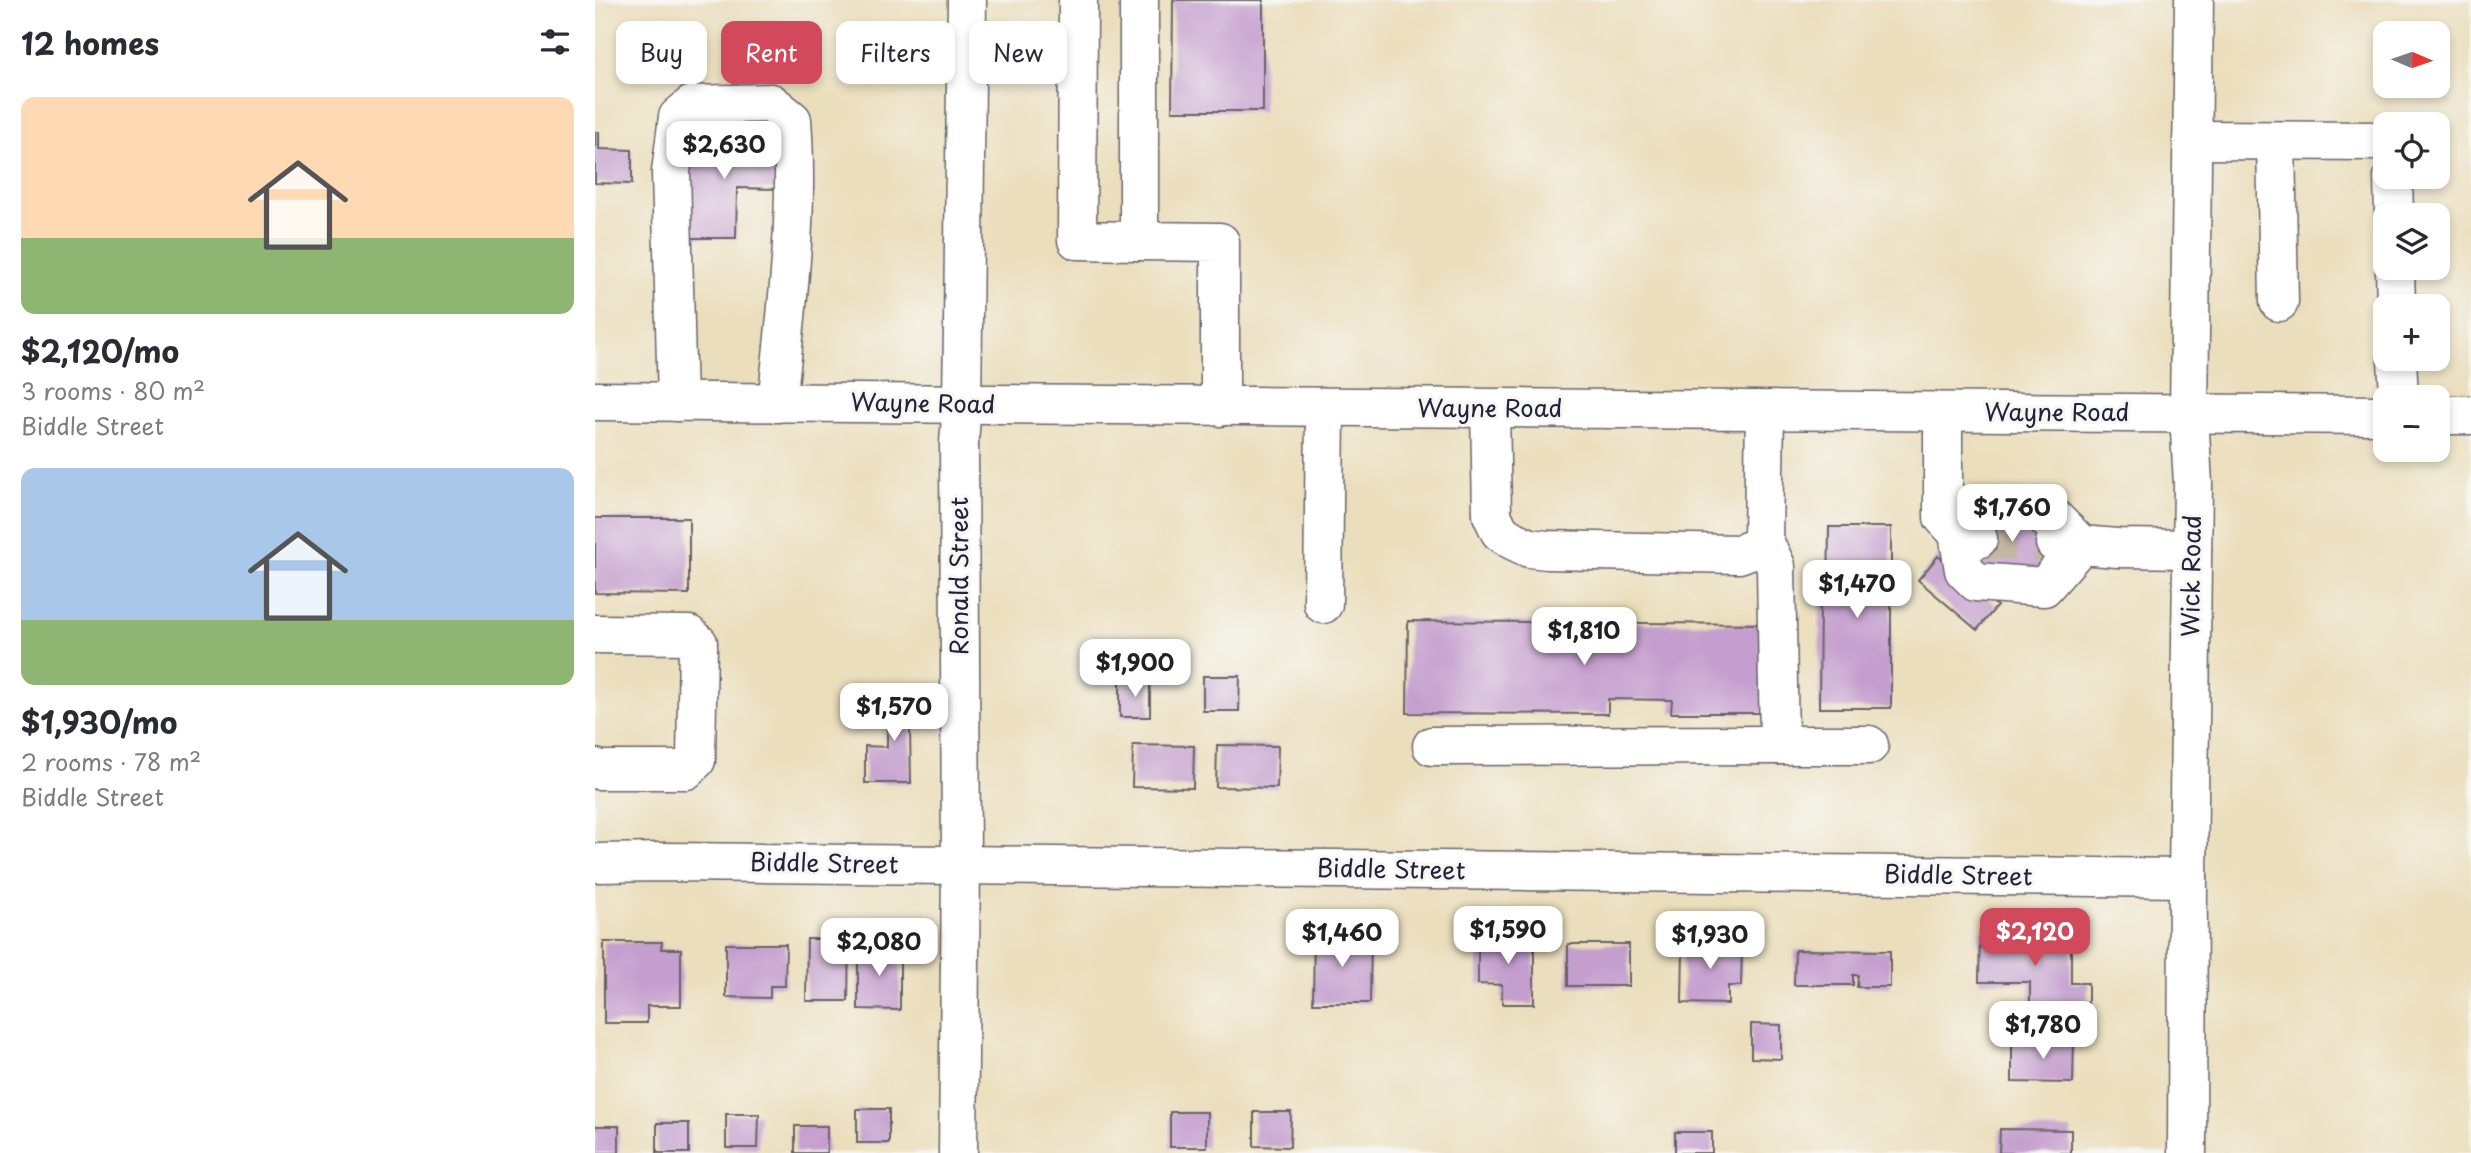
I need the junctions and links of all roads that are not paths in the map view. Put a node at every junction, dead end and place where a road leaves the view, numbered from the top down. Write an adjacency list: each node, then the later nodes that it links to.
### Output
1 (967, 0): 13 (street, Ronald Street)
2 (1078, 0): 8 (street)
3 (1139, 0): 8 (street)
4 (2194, 0): 5 (street, Wick Road)
5 (2192, 140): 6 (street); 19 (street, Wick Road)
6 (2276, 141): 7 (street); 9 (street)
7 (2373, 141)
8 (1139, 241): 14 (street)
9 (2279, 302)
10 (595, 401): 11 (street, Wayne Road)
11 (677, 402): 12 (street, Wayne Road); 12 (street)
12 (777, 403): 13 (street, Wayne Road)
13 (963, 405): 14 (street, Wayne Road); 32 (street, Ronald Street)
14 (1220, 407): 15 (street, Wayne Road)
15 (1325, 408): 16 (street, Wayne Road); 25 (street)
16 (1490, 409): 17 (street, Wayne Road); 23 (street)
17 (1765, 411): 18 (street, Wayne Road); 23 (street)
18 (1943, 412): 19 (street, Wayne Road); 24 (street)
19 (2189, 414): 20 (street, Wayne Road); 24 (street, Wick Road)
20 (2373, 415)
21 (2450, 415): 22 (street)
22 (2471, 415)
23 (1763, 538): 27 (street)
24 (2192, 549): 33 (street, Wick Road)
25 (1323, 604)
26 (595, 634): 30 (street)
27 (1779, 745): 28 (street); 29 (street)
28 (1869, 745)
29 (1432, 746)
30 (595, 768)
31 (595, 863): 32 (street, Biddle Street)
32 (961, 865): 33 (street, Biddle Street); 34 (street, Ronald Street)
33 (2187, 878): 35 (street, Wick Road)
34 (958, 1153)
35 (2187, 1153)

